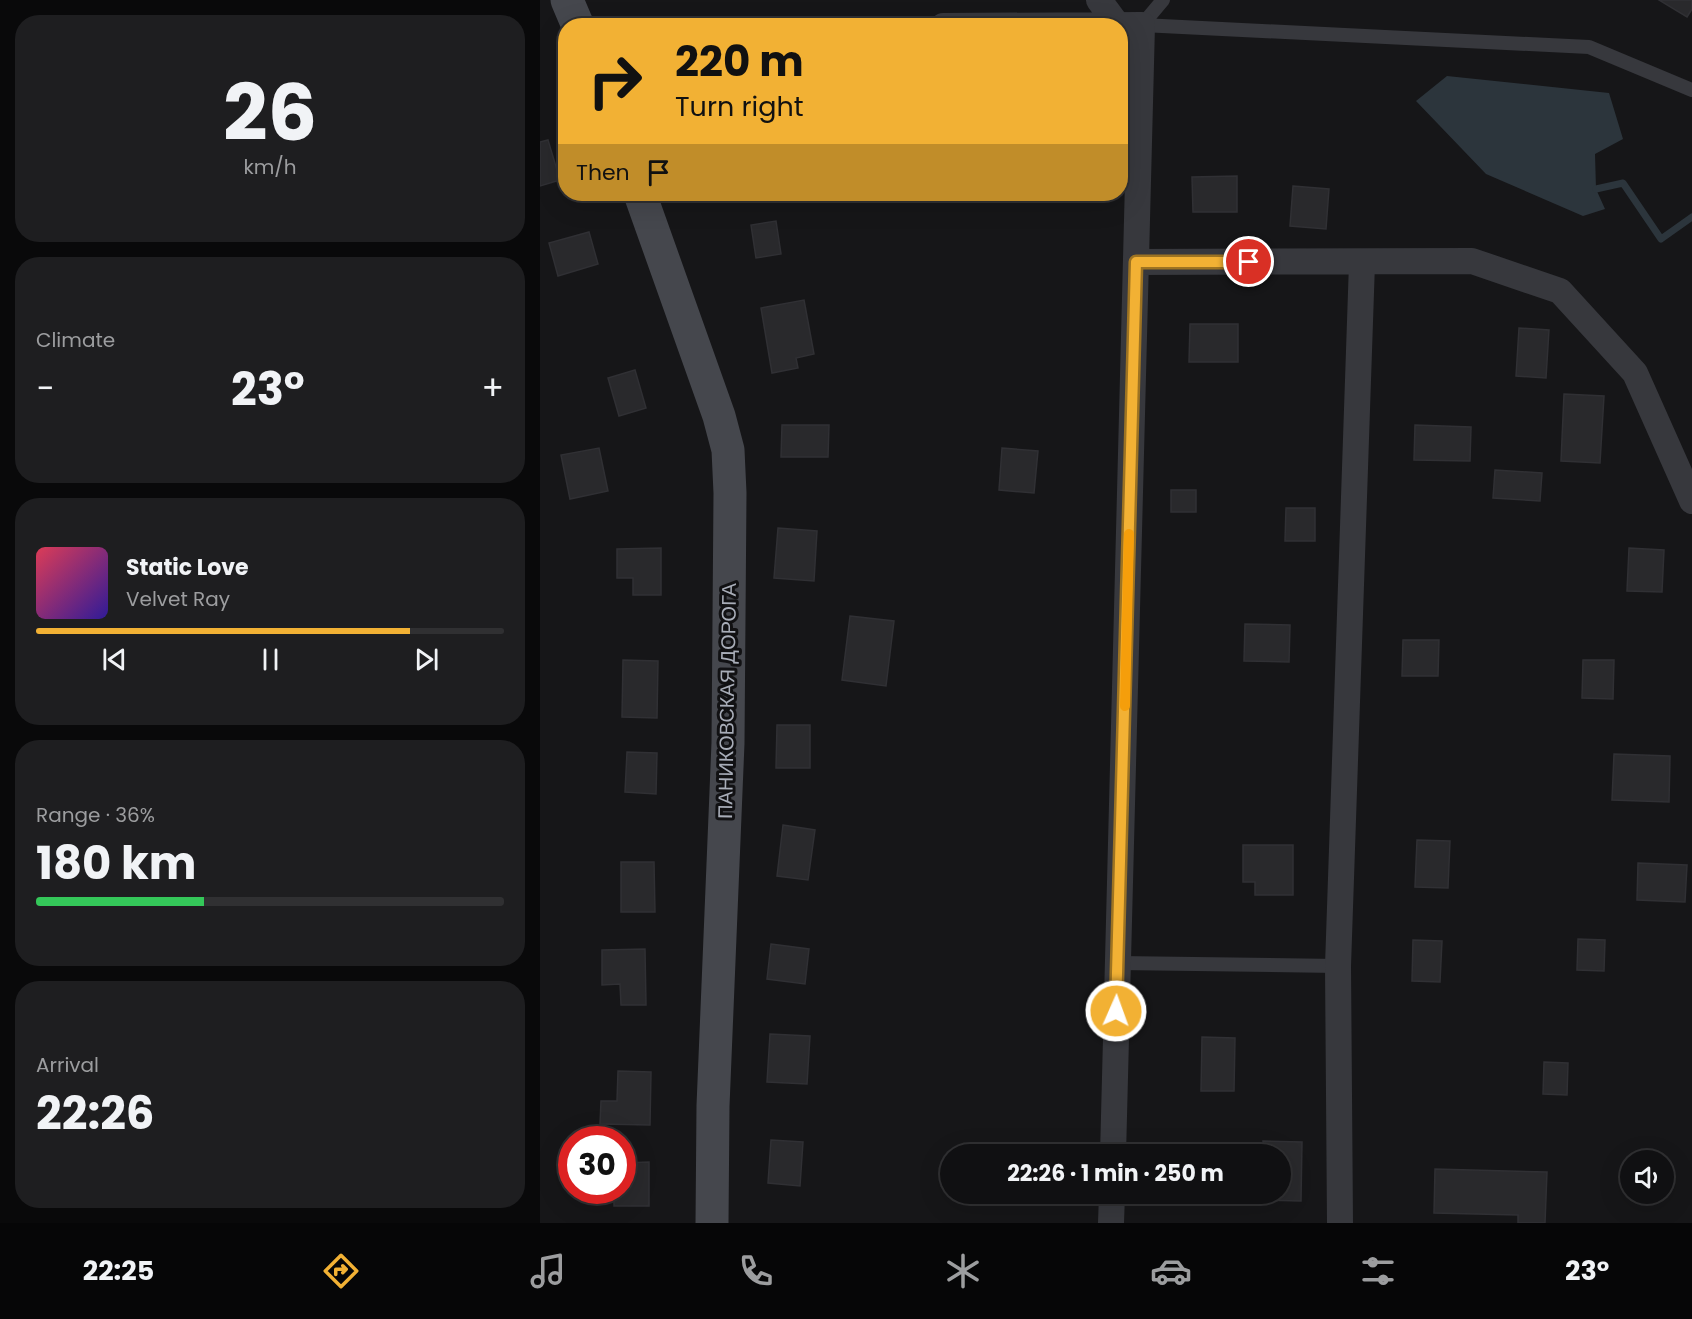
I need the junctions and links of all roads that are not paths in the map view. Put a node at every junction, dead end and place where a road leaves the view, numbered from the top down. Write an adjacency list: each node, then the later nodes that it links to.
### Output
1 (567, 0): 4 (street)
2 (1099, 0): 5 (street)
3 (1163, 0): 7 (lane)
4 (575, 18)
5 (1112, 18)
6 (1128, 24): 7 (street)
7 (1142, 25): 8 (lane); 10 (street)
8 (1692, 90)
9 (642, 201): 17 (street, ПАНИКОВСКАЯ ДОРОГА)
10 (1136, 262): 11 (street); 13 (street)
11 (1362, 262): 12 (street); 14 (street)
12 (1692, 501)
13 (1118, 963): 14 (lane); 15 (street)
14 (1338, 966): 19 (street)
15 (1113, 1144)
16 (1112, 1204): 18 (street)
17 (712, 1223)
18 (1111, 1223)
19 (1340, 1223)

